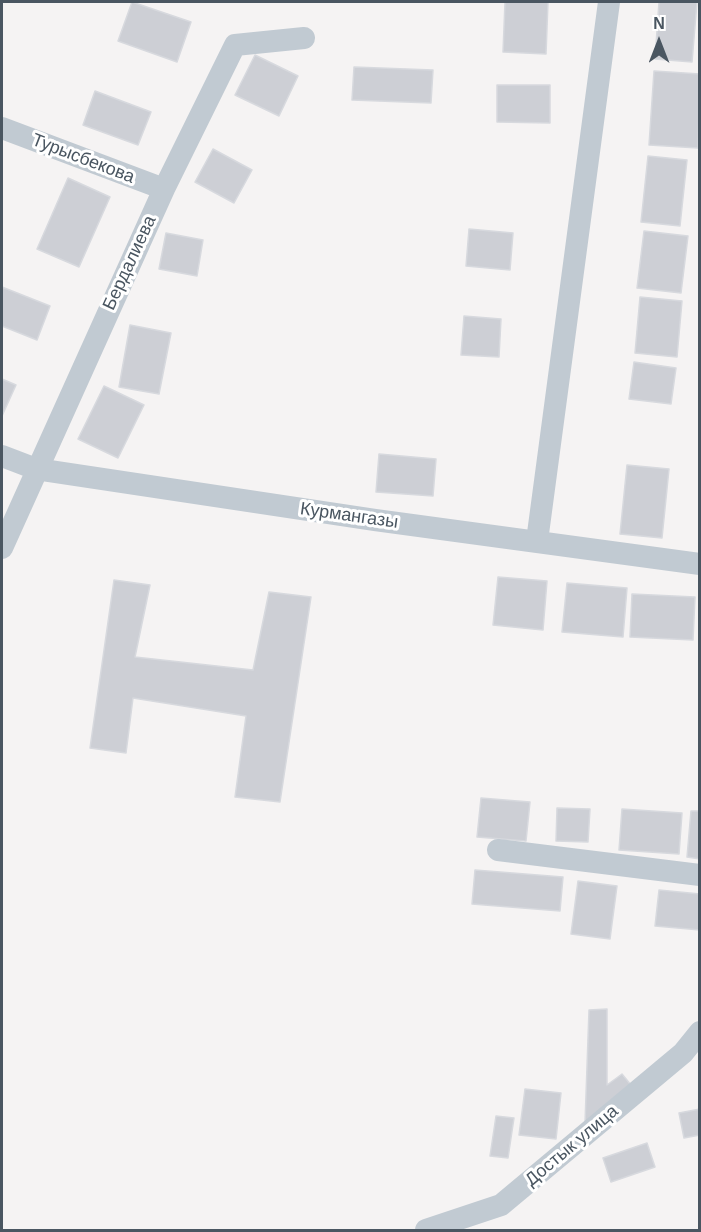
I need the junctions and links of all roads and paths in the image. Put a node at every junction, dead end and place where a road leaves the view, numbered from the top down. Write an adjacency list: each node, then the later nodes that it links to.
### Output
1 (609, 2): 7 (street)
2 (304, 38): 4 (street, Бердалиева)
3 (2, 128): 4 (street, Турысбекова)
4 (164, 189): 6 (street, Бердалиева)
5 (2, 456): 6 (street, Курмангазы)
6 (36, 469): 7 (street, Курмангазы); 8 (street, Бердалиева)
7 (537, 542): 9 (street, Курмангазы)
8 (2, 548)
9 (699, 564)
10 (498, 850): 11 (street)
11 (699, 875)
12 (699, 1032): 13 (street, Достык улица)
13 (426, 1230)

